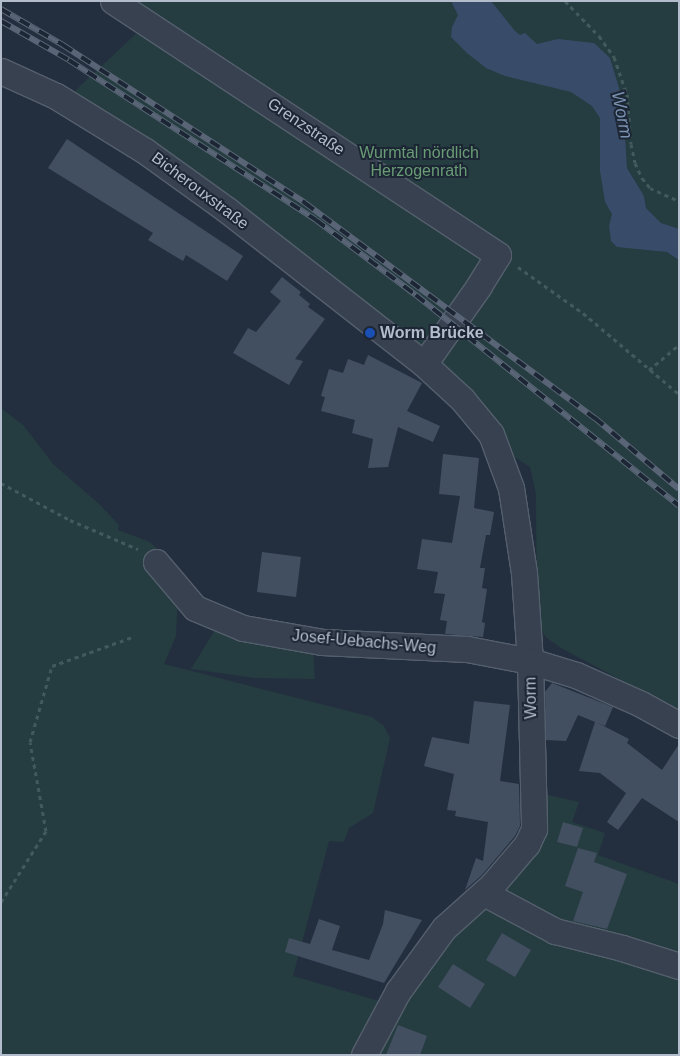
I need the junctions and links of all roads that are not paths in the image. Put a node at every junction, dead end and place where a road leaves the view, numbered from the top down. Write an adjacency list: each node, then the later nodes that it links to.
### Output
1 (113, 1): 4 (street, Grenzstraße)
2 (1, 71): 3 (street, Bicherouxstraße)
3 (384, 334): 4 (street, Worm)
4 (424, 364): 6 (street, Worm)
5 (156, 562): 6 (street, Josef-Uebachs-Weg)
6 (530, 661): 7 (street, Josef-Uebachs-Weg); 8 (street, Worm)
7 (679, 725)
8 (484, 892): 9 (street); 10 (street, Worm)
9 (679, 966)
10 (364, 1055)

